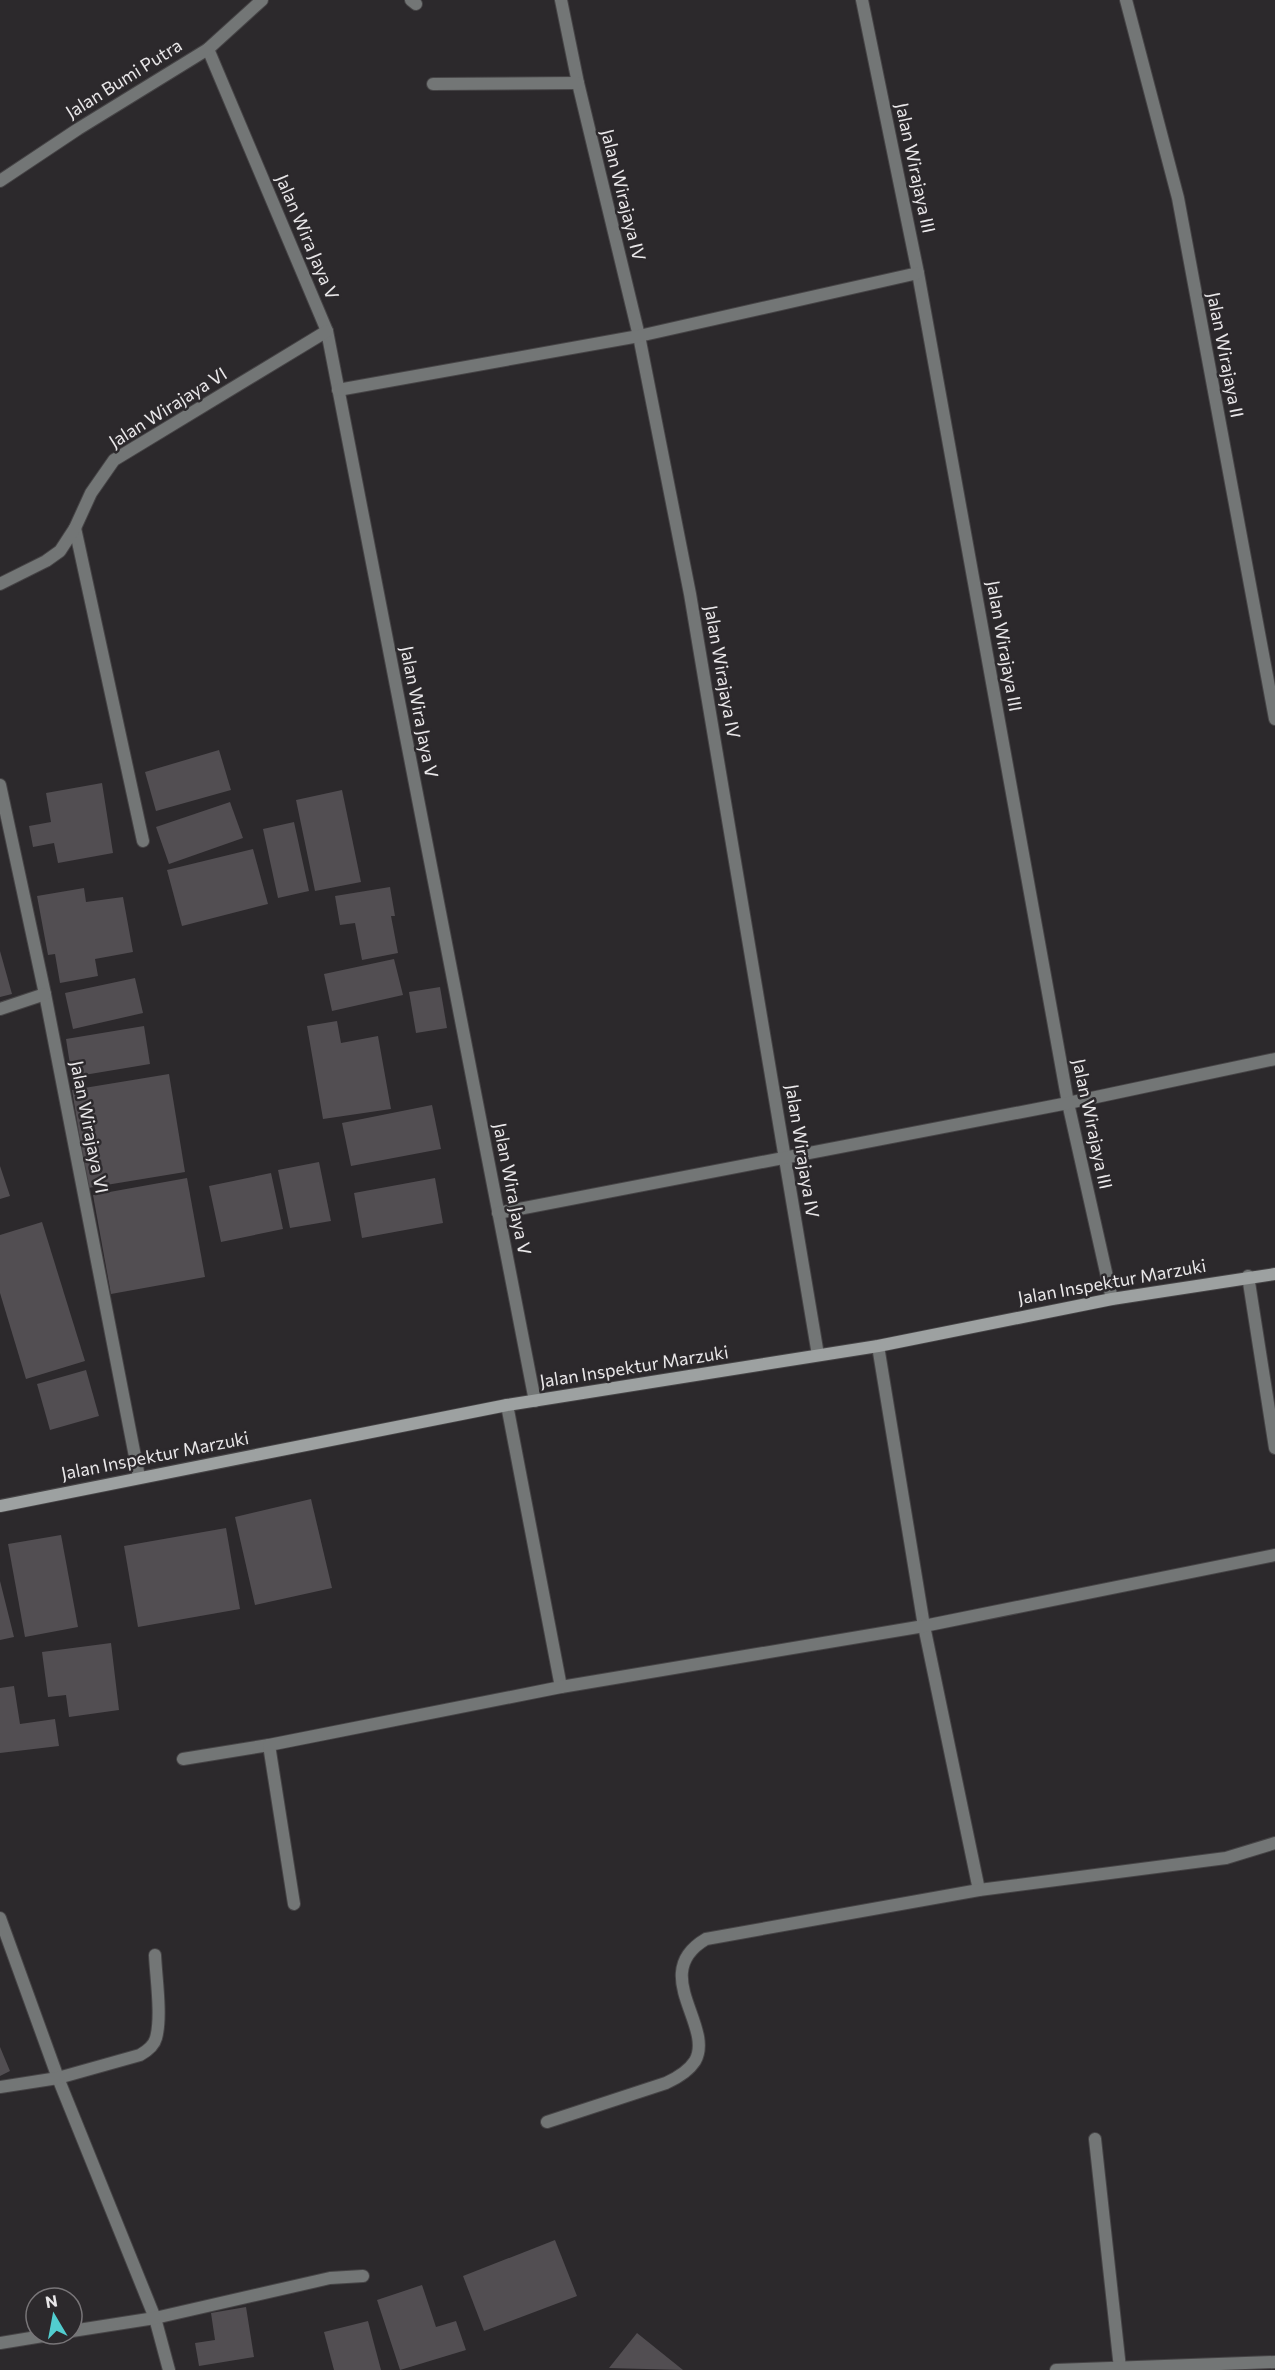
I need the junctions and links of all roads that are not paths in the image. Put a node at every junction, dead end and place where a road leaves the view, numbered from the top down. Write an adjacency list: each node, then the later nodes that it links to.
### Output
1 (262, 0): 5 (street, Jalan Bumi Putra)
2 (561, 0): 6 (street, Jalan Wirajaya IV)
3 (862, 0): 9 (street, Jalan Wirajaya III)
4 (1126, 0): 15 (street, Jalan Wirajaya II)
5 (208, 49): 8 (street, Jalan Bumi Putra); 10 (street, Jalan Wira Jaya V)
6 (578, 83): 7 (street); 11 (street, Jalan Wirajaya IV)
7 (433, 84)
8 (0, 181)
9 (918, 273): 11 (street); 21 (street, Jalan Wirajaya III)
10 (327, 331): 12 (street, Jalan Wira Jaya V); 13 (street, Jalan Wirajaya VI)
11 (639, 336): 12 (street); 22 (street, Jalan Wirajaya IV)
12 (338, 390): 23 (street, Jalan Wira Jaya V)
13 (75, 528): 14 (street, Jalan Wirajaya VI); 17 (street)
14 (0, 584)
15 (1275, 719)
16 (0, 785): 18 (street, Jalan Wirajaya VI)
17 (143, 841)
18 (45, 994): 19 (street); 32 (street, Jalan Wirajaya VI)
19 (0, 1009)
20 (1275, 1059): 21 (street)
21 (1068, 1102): 22 (street); 26 (street, Jalan Wirajaya III)
22 (785, 1159): 23 (street); 28 (street, Jalan Wirajaya IV)
23 (498, 1213): 29 (street, Jalan Wira Jaya V)
24 (1275, 1274): 25 (street, Jalan Inspektur Marzuki)
25 (1248, 1276): 26 (street, Jalan Inspektur Marzuki); 31 (street)
26 (1112, 1299): 27 (street, Jalan Inspektur Marzuki)
27 (878, 1346): 28 (street, Jalan Inspektur Marzuki); 35 (street)
28 (818, 1355): 29 (street, Jalan Inspektur Marzuki)
29 (535, 1401): 30 (street, Jalan Inspektur Marzuki)
30 (507, 1405): 32 (street, Jalan Inspektur Marzuki); 36 (street)
31 (1275, 1448)
32 (139, 1477): 33 (street, Jalan Inspektur Marzuki)
33 (0, 1506)
34 (1275, 1555): 35 (street)
35 (924, 1626): 36 (street); 40 (street)
36 (561, 1687): 37 (street)
37 (269, 1745): 38 (street); 41 (street)
38 (183, 1759)
39 (1275, 1843): 40 (street)
40 (979, 1890): 46 (street)
41 (294, 1904)
42 (0, 1918): 44 (street)
43 (155, 1955): 44 (street)
44 (58, 2078): 45 (street); 49 (street)
45 (0, 2087)
46 (547, 2122)
47 (1095, 2139): 54 (street)
48 (363, 2276): 49 (street)
49 (155, 2318): 50 (street); 55 (street)
50 (84, 2329)
51 (24, 2339): 52 (street)
52 (0, 2343)
53 (1275, 2361): 54 (street)
54 (1120, 2368): 56 (street)
55 (169, 2370)
56 (1056, 2370)

